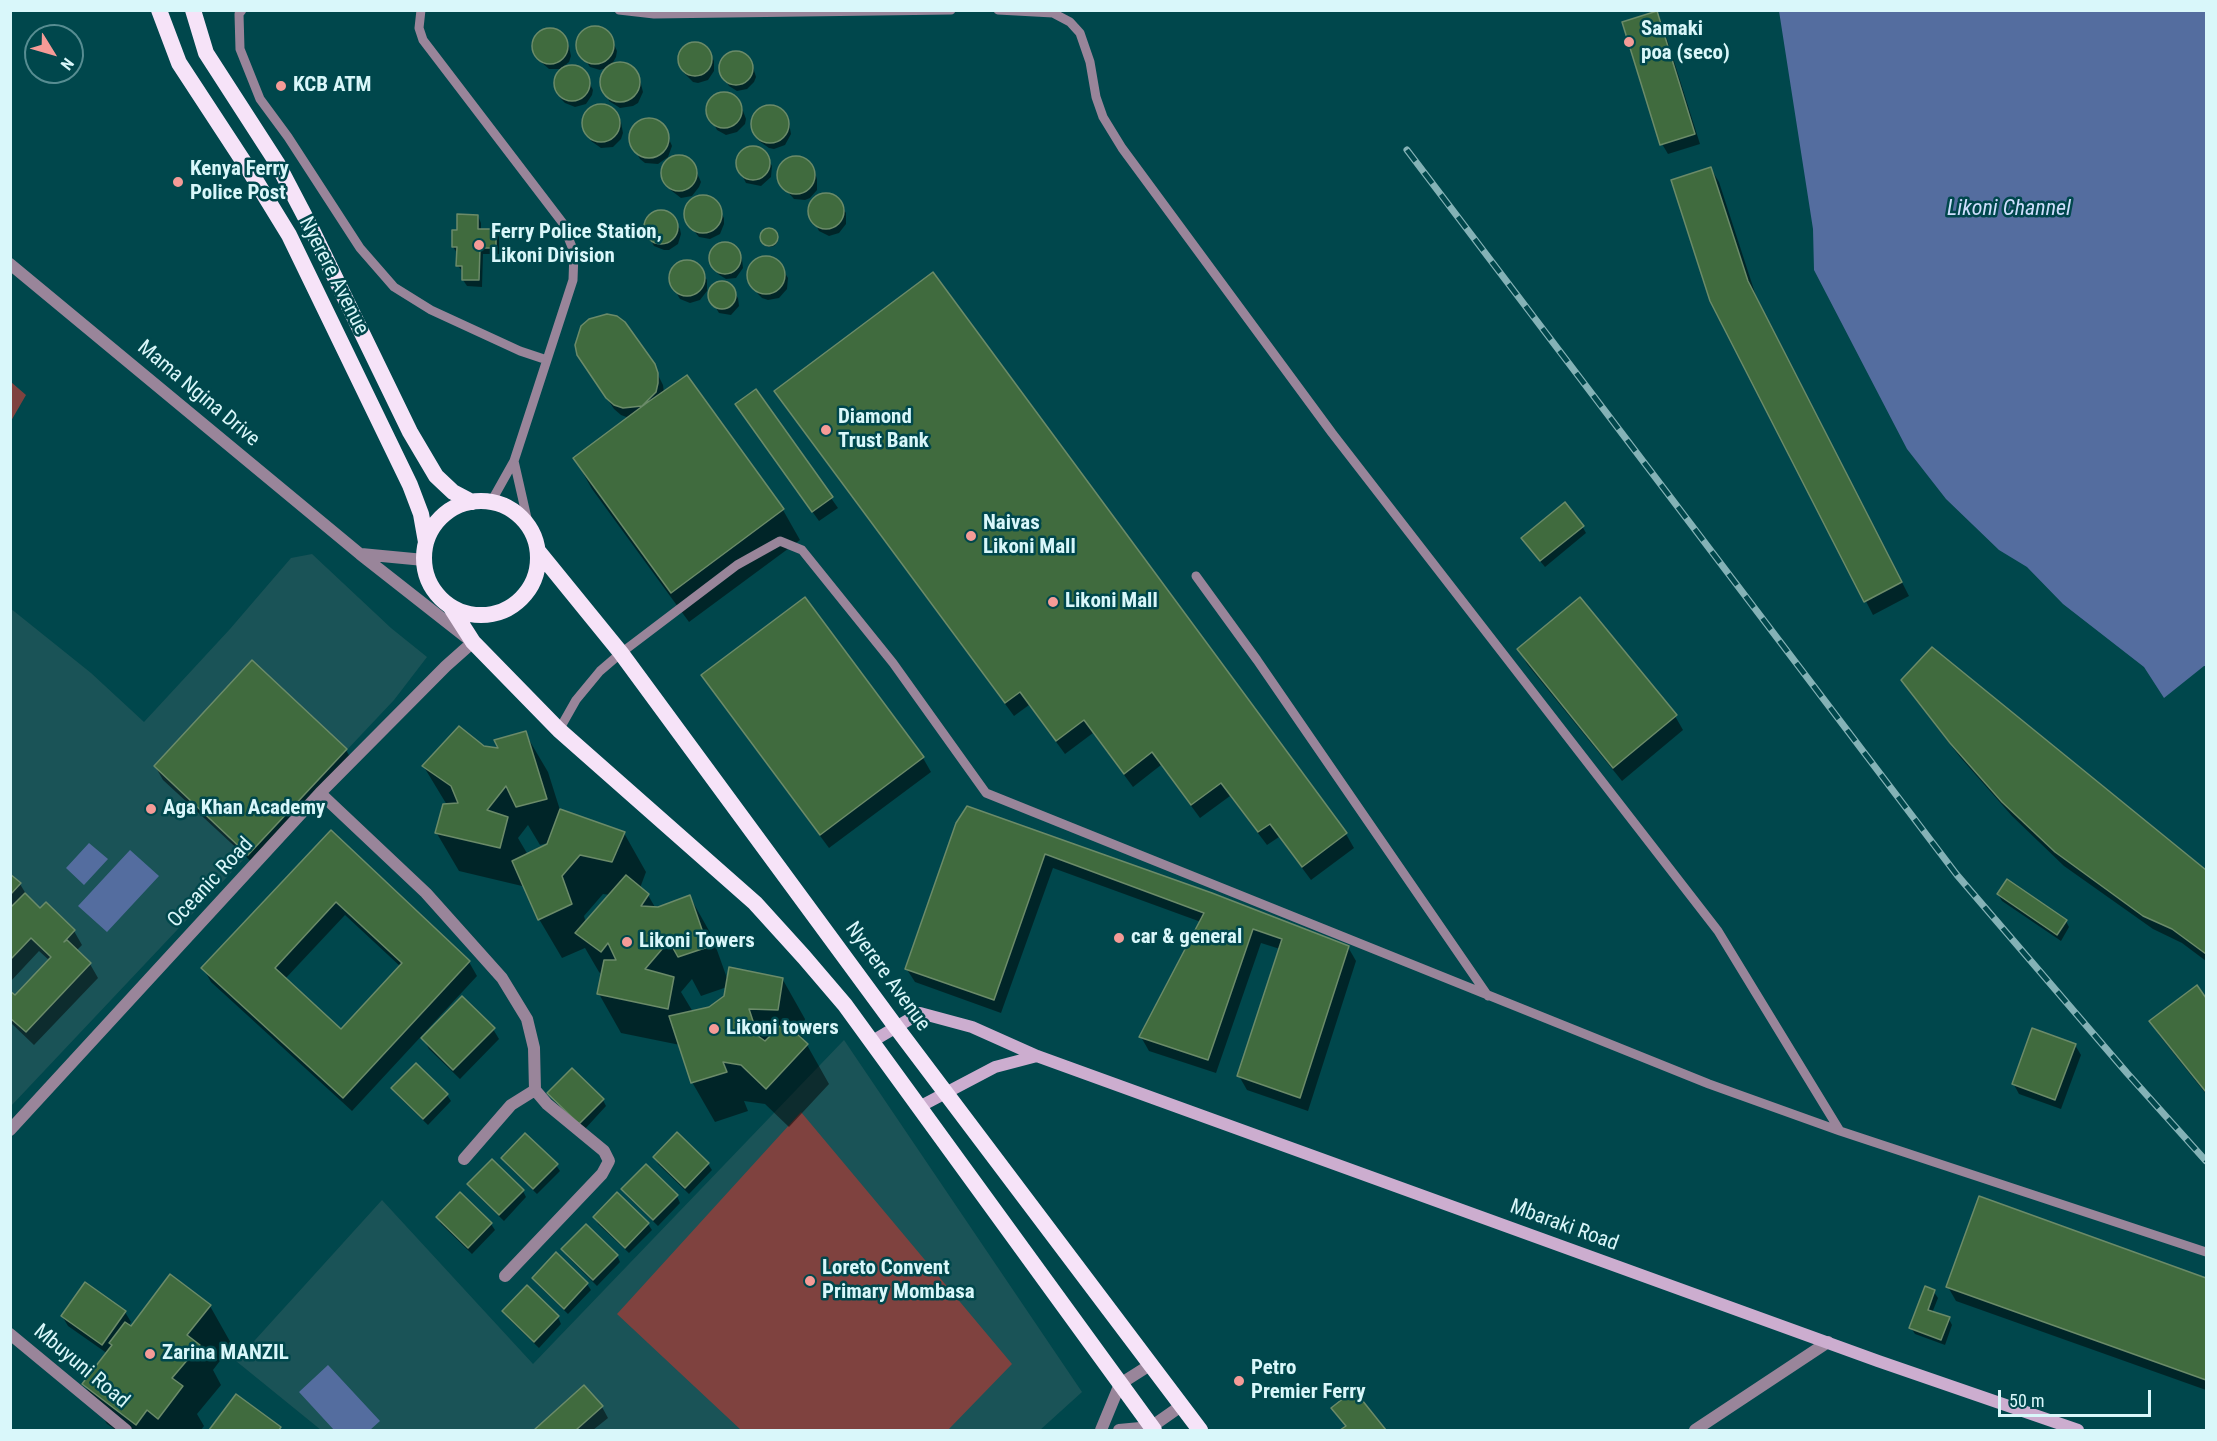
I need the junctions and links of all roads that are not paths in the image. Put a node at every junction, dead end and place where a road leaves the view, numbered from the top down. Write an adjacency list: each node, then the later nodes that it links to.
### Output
1 (159, 10): 14 (highway, Nyerere Avenue)
2 (193, 10): 11 (highway, Nyerere Avenue)
3 (242, 10): 9 (lane)
4 (421, 10): 9 (lane)
5 (619, 10): 6 (lane)
6 (951, 10)
7 (998, 10): 32 (lane)
8 (10, 264): 16 (street, Mama Ngina Drive)
9 (547, 360): 10 (lane)
10 (514, 461): 12 (lane); 13 (lane)
11 (472, 502): 12 (highway); 14 (highway)
12 (491, 502): 13 (highway)
13 (529, 527): 15 (highway)
14 (426, 542): 17 (highway)
15 (538, 551): 19 (highway); 21 (highway, Nyerere Avenue)
16 (360, 554): 17 (street); 20 (street, Mama Ngina Drive)
17 (424, 560): 19 (highway)
18 (1196, 576): 24 (lane)
19 (450, 606): 20 (highway)
20 (473, 642): 22 (highway); 23 (street, Oceanic Road)
21 (621, 653): 22 (lane); 24 (lane); 25 (highway, Nyerere Avenue)
22 (559, 730): 26 (highway)
23 (320, 793): 28 (street); 31 (street, Oceanic Road)
24 (1488, 996): 32 (lane)
25 (896, 1027): 26 (main road, Mbaraki Road); 27 (main road, Mbaraki Road); 29 (highway, Nyerere Avenue)
26 (871, 1042): 30 (highway)
27 (1037, 1056): 29 (main road); 37 (main road, Mbaraki Road)
28 (535, 1090): 33 (street); 35 (street)
29 (946, 1094): 30 (main road); 38 (highway, Nyerere Avenue)
30 (919, 1107): 39 (highway)
31 (10, 1130)
32 (1840, 1131): 34 (lane)
33 (464, 1158)
34 (2206, 1252)
35 (505, 1276)
36 (10, 1334): 42 (street, Mbuyuni Road)
37 (1828, 1342): 46 (street); 47 (main road, Mbaraki Road)
38 (1150, 1365): 39 (street); 40 (highway, Nyerere Avenue)
39 (1120, 1384): 41 (highway); 43 (street)
40 (1181, 1406): 41 (street); 45 (highway, Nyerere Avenue)
41 (1152, 1429): 44 (street)
42 (126, 1431)
43 (1101, 1431)
44 (1119, 1431)
45 (1200, 1431)
46 (1695, 1431)
47 (2078, 1431)

